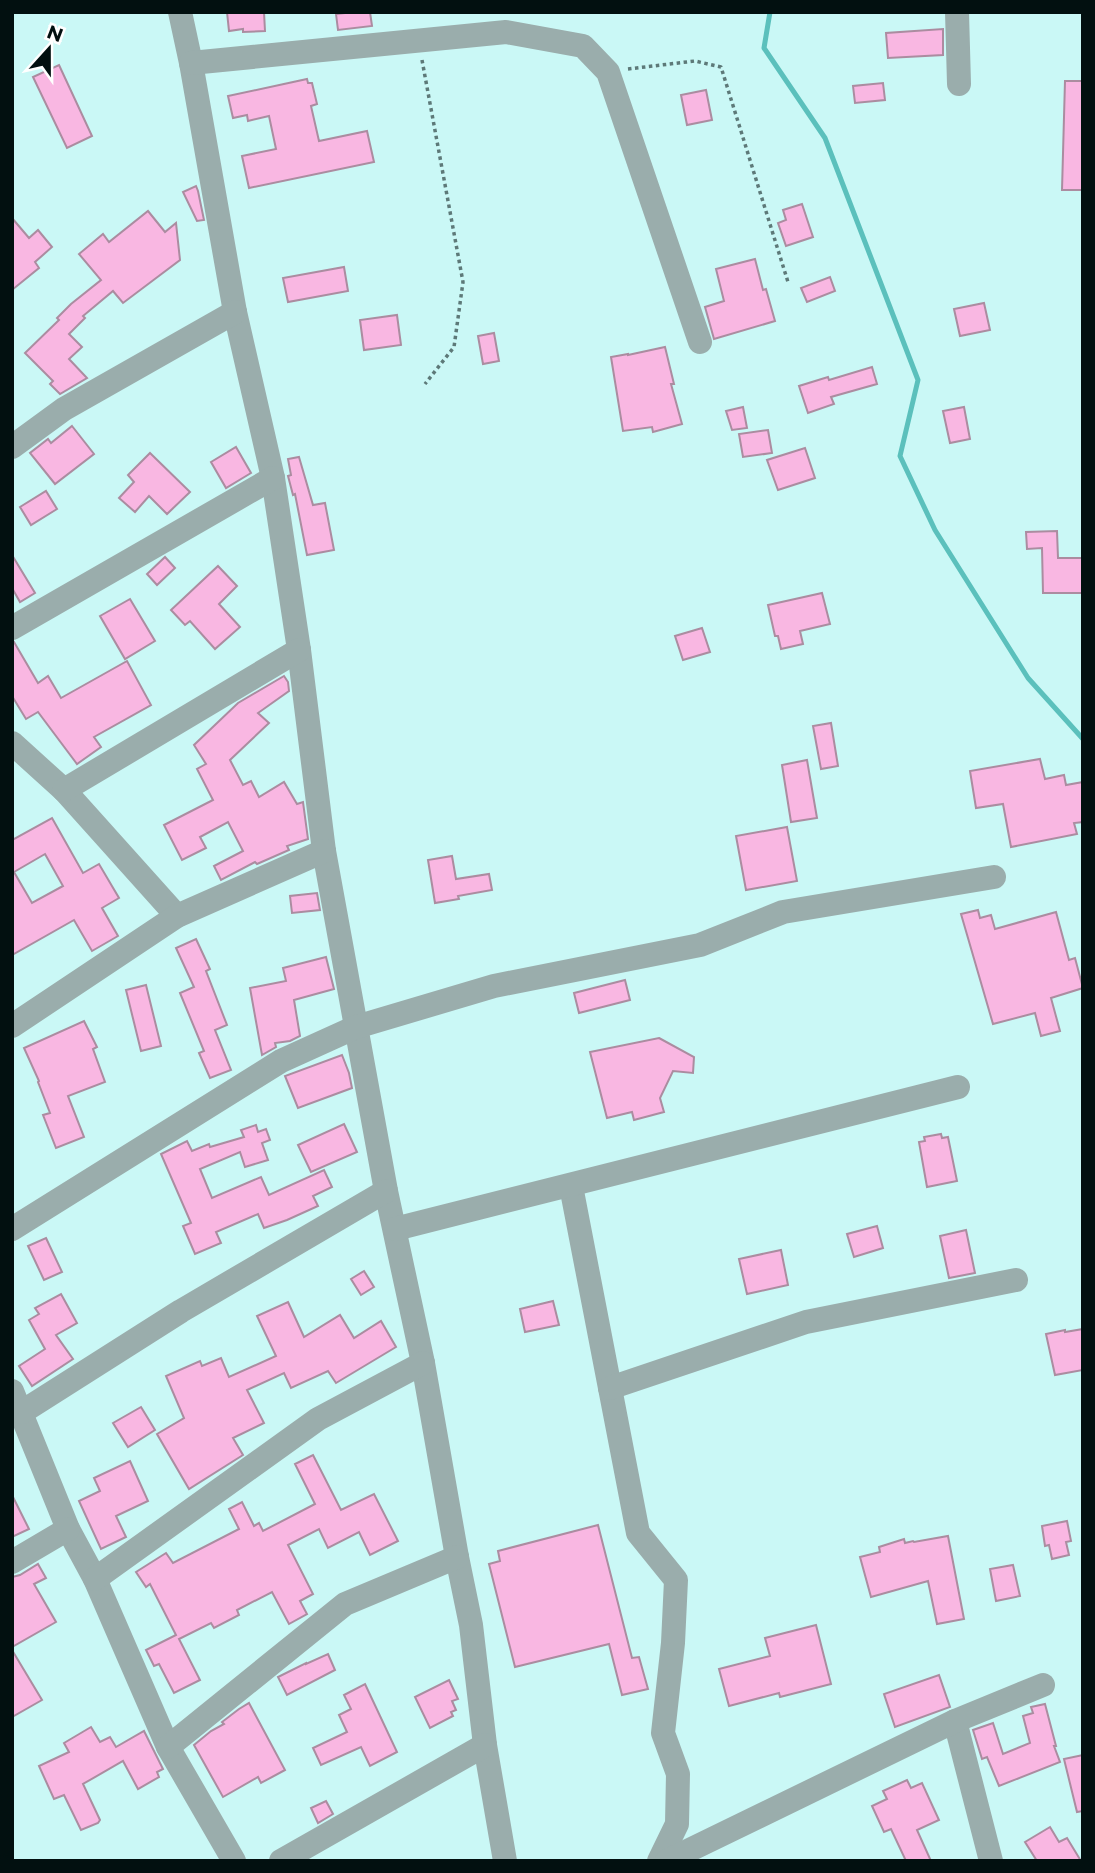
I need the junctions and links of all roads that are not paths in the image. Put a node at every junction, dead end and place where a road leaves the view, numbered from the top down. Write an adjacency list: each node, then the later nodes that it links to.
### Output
1 (957, 12): 4 (street)
2 (187, 14): 3 (street)
3 (191, 64): 5 (street); 6 (street)
4 (959, 84)
5 (235, 313): 7 (street); 8 (street)
6 (700, 342)
7 (12, 447)
8 (273, 478): 9 (street); 10 (street)
9 (12, 628)
10 (299, 650): 12 (street); 13 (street)
11 (12, 743): 12 (street)
12 (64, 790): 15 (street)
13 (324, 851): 15 (street); 17 (street)
14 (994, 877): 17 (street)
15 (177, 916): 16 (street)
16 (12, 1026)
17 (356, 1027): 20 (street); 21 (street)
18 (958, 1087): 19 (street)
19 (571, 1185): 22 (street); 25 (street)
20 (386, 1191): 22 (street); 26 (street)
21 (12, 1229)
22 (395, 1229): 24 (street)
23 (1016, 1280): 25 (street)
24 (423, 1363): 28 (street); 30 (street)
25 (610, 1388): 38 (street)
26 (17, 1401): 27 (street)
27 (68, 1529): 29 (street); 30 (street)
28 (457, 1557): 33 (street); 34 (street)
29 (12, 1562)
30 (95, 1579): 34 (street)
31 (1043, 1685): 32 (street)
32 (956, 1721): 39 (street); 40 (street)
33 (485, 1745): 36 (street); 37 (street)
34 (168, 1747): 35 (street)
35 (234, 1861)
36 (281, 1861)
37 (505, 1861)
38 (659, 1861)
39 (667, 1861)
40 (990, 1861)

